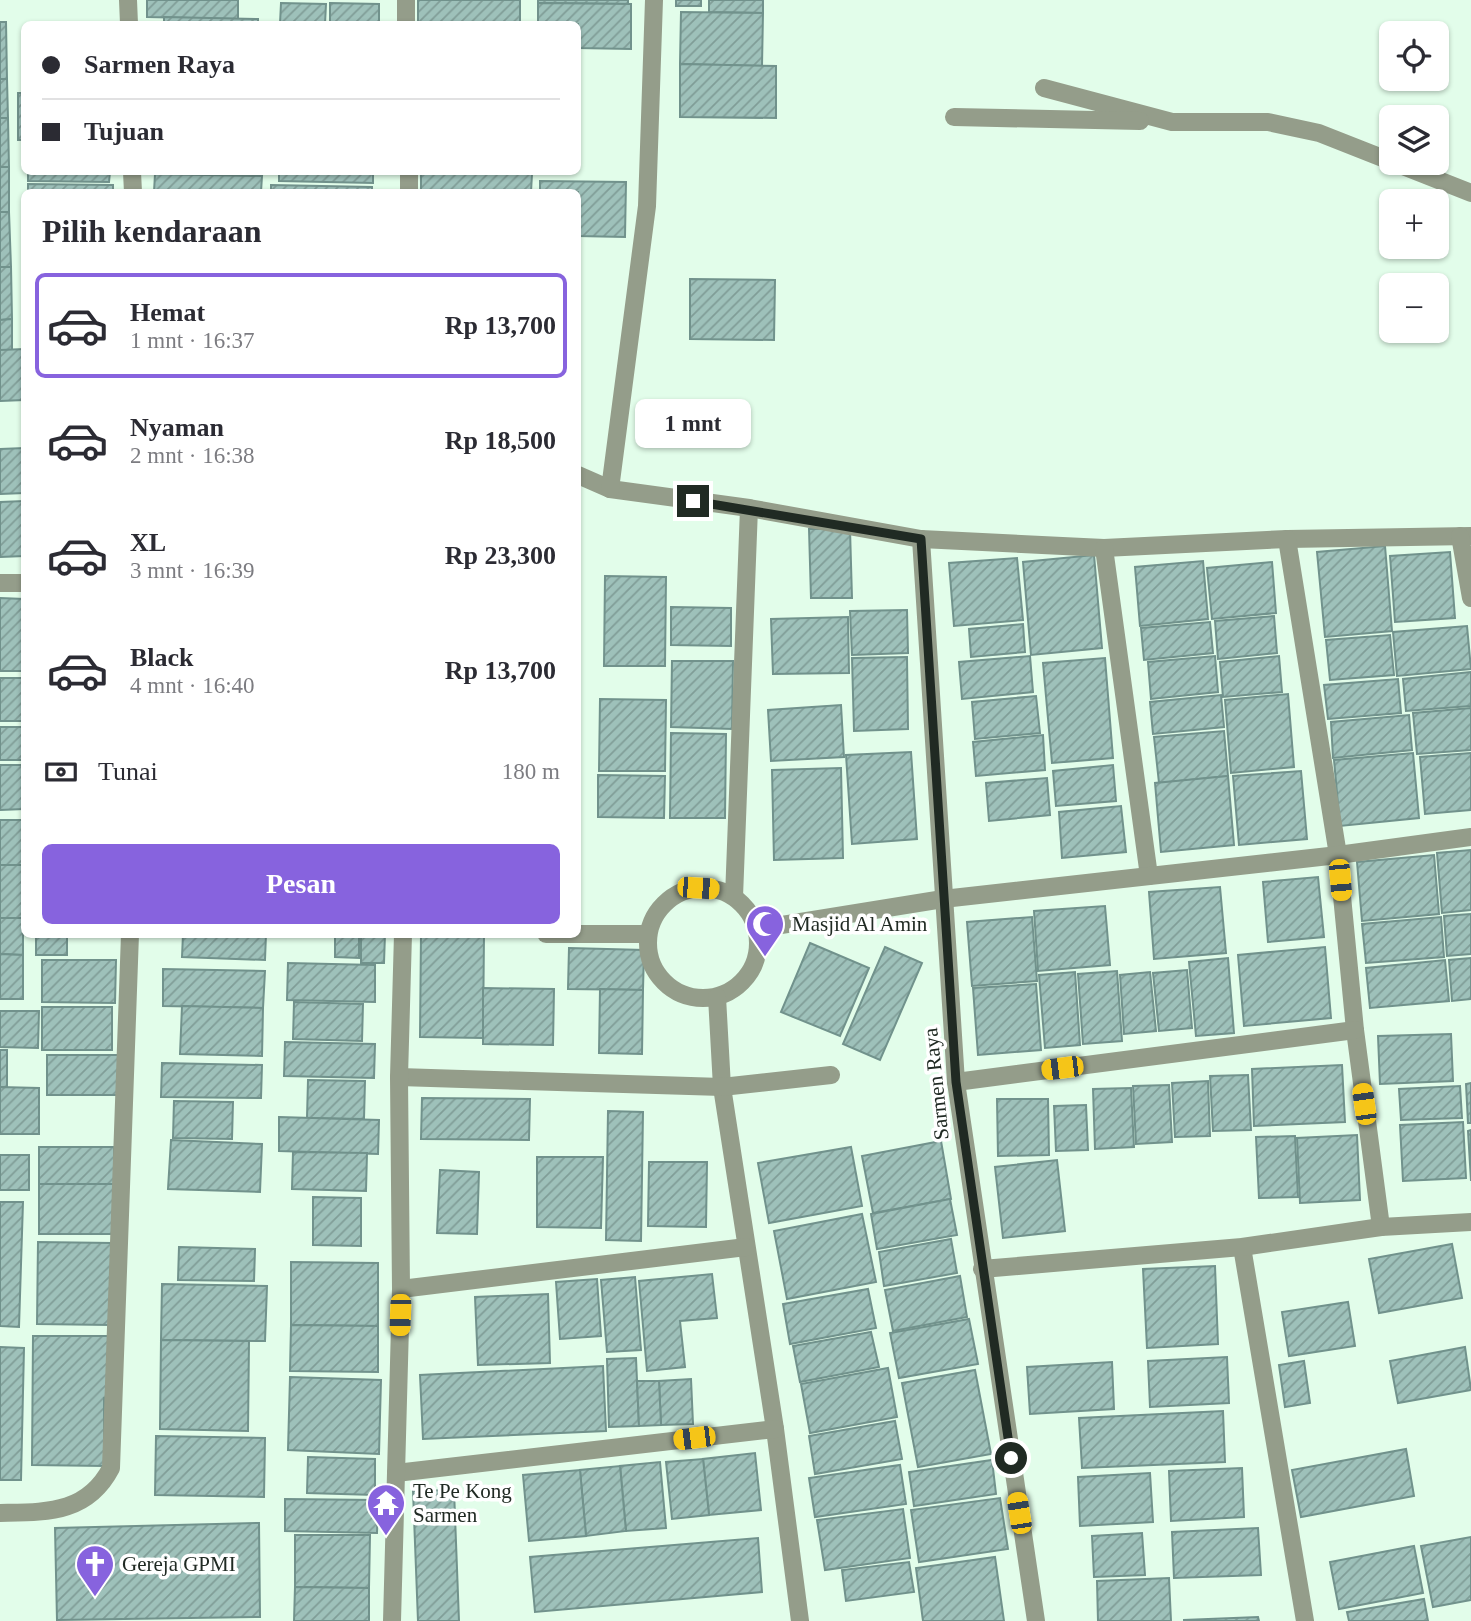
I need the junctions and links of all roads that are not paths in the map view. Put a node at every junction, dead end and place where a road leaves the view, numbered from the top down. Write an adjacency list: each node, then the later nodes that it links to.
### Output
1 (128, 0): 4 (street)
2 (406, 0): 5 (street)
3 (654, 0): 11 (street)
4 (129, 21)
5 (406, 21)
6 (1044, 88): 8 (street)
7 (954, 117): 8 (street)
8 (1172, 122): 9 (street)
9 (1471, 193)
10 (581, 477): 11 (street)
11 (610, 489): 12 (street)
12 (749, 508): 14 (street); 23 (street)
13 (1465, 536): 15 (street); 19 (street)
14 (921, 539): 16 (street); 24 (street, Sarmen Raya)
15 (1287, 539): 16 (street); 21 (street)
16 (1104, 548): 22 (street)
17 (0, 583): 18 (street)
18 (21, 583)
19 (1471, 598)
20 (1471, 837): 21 (street)
21 (1338, 855): 22 (street); 31 (street)
22 (1149, 876): 24 (street)
23 (734, 897): 25 (street); 26 (street)
24 (943, 899): 25 (street); 34 (street, Sarmen Raya)
25 (756, 929): 30 (street)
26 (648, 934): 27 (street); 30 (street)
27 (581, 935)
28 (130, 938): 44 (street)
29 (403, 938): 33 (street)
30 (718, 997): 35 (street)
31 (1355, 1030): 34 (street); 37 (street)
32 (831, 1075): 35 (street)
33 (399, 1077): 35 (street); 41 (street)
34 (956, 1082): 40 (street, Sarmen Raya)
35 (722, 1087): 38 (street)
36 (1471, 1222): 37 (street)
37 (1381, 1227): 39 (street)
38 (746, 1247): 41 (street); 42 (street)
39 (1242, 1247): 40 (street); 48 (street)
40 (982, 1269): 47 (street, Sarmen Raya)
41 (401, 1289): 43 (street)
42 (775, 1429): 43 (street); 46 (street)
43 (396, 1473): 45 (street)
44 (0, 1513)
45 (392, 1621)
46 (800, 1621)
47 (1036, 1621)
48 (1305, 1621)

